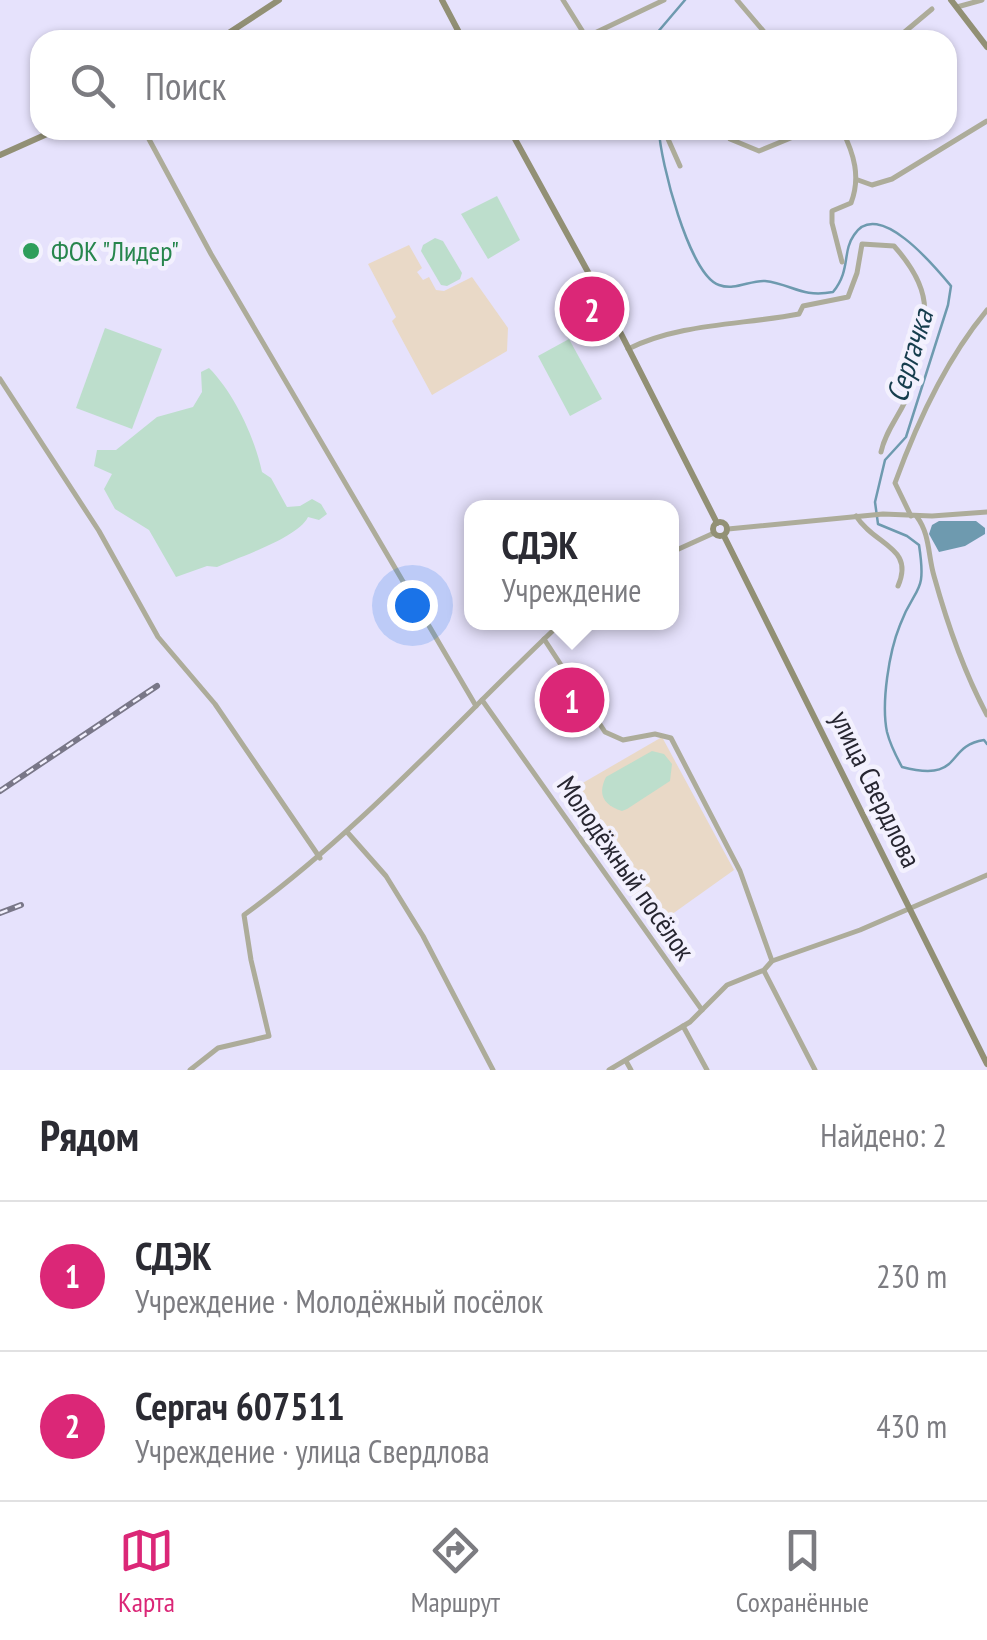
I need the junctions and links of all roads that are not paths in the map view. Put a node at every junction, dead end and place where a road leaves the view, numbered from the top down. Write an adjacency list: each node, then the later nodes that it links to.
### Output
1 (279, 0): 9 (street)
2 (442, 0): 10 (street)
3 (563, 0): 11 (street)
4 (664, 0): 12 (street)
5 (737, 0): 13 (street)
6 (982, 0): 7 (street)
7 (954, 4): 15 (street)
8 (932, 8): 14 (street)
9 (233, 30)
10 (457, 30)
11 (579, 30)
12 (602, 30)
13 (762, 30)
14 (906, 30)
15 (987, 47)
16 (987, 121): 17 (street)
17 (957, 139)
18 (34, 140): 26 (street)
19 (150, 140): 43 (street)
20 (515, 140): 31 (street)
21 (668, 140): 27 (street)
22 (732, 140): 23 (street)
23 (787, 140)
24 (846, 140): 28 (street)
25 (956, 140): 28 (street)
26 (0, 155)
27 (680, 166)
28 (857, 180): 29 (street)
29 (842, 262)
30 (987, 310): 36 (street)
31 (628, 349): 33 (street); 37 (street)
32 (0, 379): 46 (street)
33 (881, 452)
34 (987, 512): 36 (street)
35 (856, 516): 36 (street); 37 (street); 39 (street)
36 (913, 516): 44 (street)
37 (722, 533): 38 (street); 48 (street, улица Свердлова)
38 (679, 549)
39 (898, 586)
40 (554, 630): 41 (street)
41 (544, 639): 42 (street); 49 (street)
42 (482, 700): 43 (street); 51 (street, Молодёжный посёлок)
43 (476, 706): 45 (street)
44 (987, 716)
45 (348, 833): 46 (street); 56 (street)
46 (320, 858): 55 (street)
47 (987, 875): 48 (street)
48 (910, 908): 49 (street); 54 (street, улица Свердлова)
49 (772, 961): 50 (street)
50 (764, 970): 51 (street); 60 (street)
51 (702, 1010): 52 (street)
52 (683, 1026): 53 (street); 59 (street)
53 (626, 1061): 57 (street); 58 (street)
54 (987, 1064)
55 (190, 1070)
56 (493, 1070)
57 (609, 1070)
58 (631, 1070)
59 (707, 1070)
60 (815, 1070)

